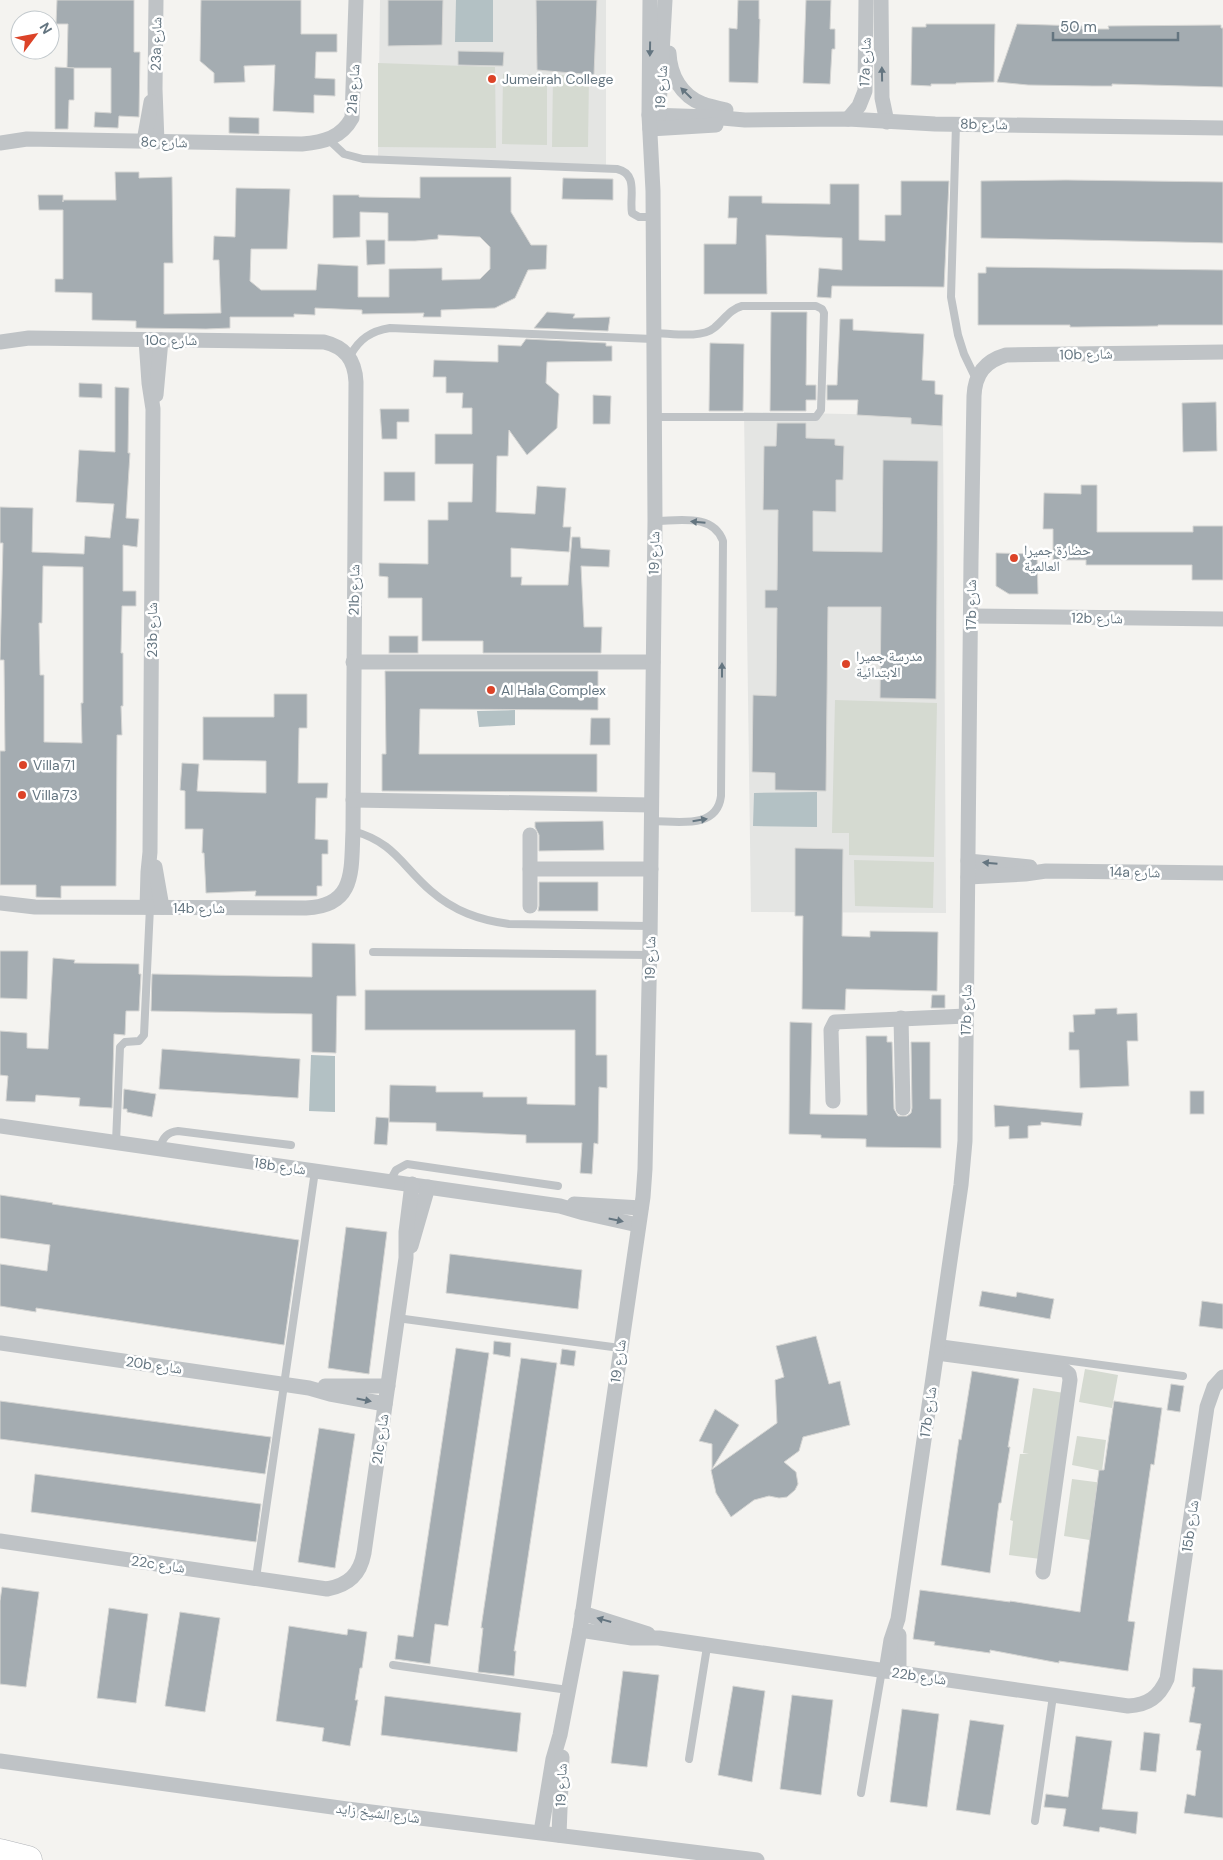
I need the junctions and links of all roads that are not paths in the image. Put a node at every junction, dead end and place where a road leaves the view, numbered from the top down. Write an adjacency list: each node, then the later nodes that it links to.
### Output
1 (156, 0): 16 (street, 23a شارع)
2 (356, 0): 14 (street, 21a شارع)
3 (650, 0): 9 (street, شارع 19, one-way to 9)
4 (866, 0): 7 (street, 17a شارع)
5 (881, 0): 10 (street, 17a شارع, one-way to 5)
6 (665, 6): 8 (street, one-way to 6); 9 (street, شارع 19)
7 (848, 119): 8 (street, 8b شارع); 10 (street, 8b شارع)
8 (745, 120): 9 (street, 8b شارع)
9 (654, 122): 19 (street, شارع 19)
10 (886, 122): 11 (street, 8b شارع)
11 (956, 124): 12 (street, 8b شارع); 27 (lane)
12 (1223, 128)
13 (0, 134): 15 (street, 8c شارع)
14 (328, 139): 18 (street, 21a شارع); 19 (lane)
15 (27, 140): 16 (street, 8c شارع); 17 (street, 8c شارع)
16 (150, 141): 18 (street, 8c شارع)
17 (0, 143)
18 (302, 144)
19 (653, 217): 21 (street, شارع 19)
20 (0, 332): 22 (street, 10c شارع)
21 (653, 336): 26 (lane); 28 (street, شارع 19); 28 (lane)
22 (29, 338): 23 (street, 10c شارع); 24 (street, 10c شارع)
23 (154, 340): 26 (street, 10c شارع); 49 (street, 23b شارع)
24 (0, 342)
25 (1223, 352): 27 (street, 10b شارع)
26 (350, 356): 32 (street, 21b شارع)
27 (976, 379): 30 (street, 17b شارع)
28 (655, 417): 29 (street, شارع 19)
29 (655, 521): 33 (street, شارع 19); 36 (lane, one-way to 29)
30 (971, 616): 31 (street, 12b شارع); 39 (street, 17b شارع)
31 (1223, 619)
32 (353, 662): 33 (street); 34 (street, 21b شارع)
33 (653, 662): 35 (street, شارع 19)
34 (353, 800): 35 (street); 37 (street, 21b شارع)
35 (651, 805): 36 (street, شارع 19)
36 (651, 821): 42 (street, شارع 19)
37 (353, 831): 40 (street, 21b شارع); 51 (lane)
38 (530, 835): 41 (street)
39 (968, 861): 43 (street, 14a شارع, one-way to 39); 45 (street, 17b شارع)
40 (352, 866): 49 (street, 14b شارع)
41 (530, 869): 42 (street); 48 (street)
42 (651, 869): 51 (street, شارع 19)
43 (1046, 871): 44 (street, 14a شارع); 45 (street, 14a شارع)
44 (1223, 873)
45 (968, 877): 54 (street, 17b شارع)
46 (0, 903): 47 (street, 14b شارع)
47 (22, 906): 49 (street, 14b شارع); 50 (street, 14b شارع)
48 (530, 906)
49 (153, 907): 59 (lane)
50 (0, 911)
51 (650, 926): 53 (street, شارع 19)
52 (373, 952): 53 (lane)
53 (650, 955): 68 (street, شارع 19)
54 (966, 1016): 55 (street); 74 (street, 17b شارع)
55 (901, 1018): 56 (street); 57 (street)
56 (833, 1100)
57 (903, 1108)
58 (0, 1126): 59 (street, 18b شارع)
59 (116, 1142): 61 (street, 18b شارع)
60 (291, 1145): 61 (lane)
61 (160, 1148): 62 (street, 18b شارع)
62 (315, 1171): 63 (street, 18b شارع); 77 (lane)
63 (390, 1182): 64 (street, 18b شارع); 65 (lane)
64 (412, 1184): 66 (street, 18b شارع); 70 (street, 21c شارع)
65 (558, 1186)
66 (428, 1187): 67 (street, 18b شارع); 70 (street, 21c شارع)
67 (560, 1206): 68 (street, 18b شارع); 69 (street, 18b شارع, one-way to 69)
68 (641, 1208): 69 (street, شارع 19)
69 (638, 1225): 73 (street, شارع 19)
70 (406, 1258): 71 (street, 21c شارع)
71 (397, 1318): 73 (lane); 78 (street, 21c شارع)
72 (0, 1343): 77 (street, 20b شارع)
73 (620, 1348): 85 (street, شارع 19)
74 (938, 1348): 75 (lane); 82 (street); 90 (street, 17b شارع)
75 (1183, 1376)
76 (1223, 1377): 91 (street, 15b شارع)
77 (284, 1384): 79 (street, 20b شارع); 83 (lane)
78 (388, 1386): 79 (street, 20b شارع); 80 (street, 21c شارع)
79 (309, 1388): 80 (street, 20b شارع, one-way to 80)
80 (385, 1404): 84 (street, 21c شارع)
81 (0, 1542): 83 (street, 22c شارع)
82 (1043, 1572)
83 (256, 1578): 84 (street, 22c شارع)
84 (316, 1587)
85 (582, 1613): 86 (street, شارع 19); 87 (street, 22b شارع, one-way to 85)
86 (580, 1630): 87 (street, 22b شارع); 92 (street, شارع 19)
87 (658, 1638): 88 (street, 22b شارع)
88 (707, 1646): 90 (street, 22b شارع); 95 (lane)
89 (394, 1665): 92 (lane)
90 (889, 1671): 93 (street, 22b شارع); 97 (lane)
91 (1167, 1679): 93 (street, 22b شارع)
92 (568, 1690): 94 (street, شارع 19)
93 (1053, 1696): 98 (lane)
94 (560, 1735): 99 (street, شارع 19); 100 (street, شارع 19)
95 (689, 1759)
96 (0, 1761): 99 (street, شارع الشيخ زايد)
97 (861, 1793)
98 (1035, 1821)
99 (541, 1832): 100 (street, شارع الشيخ زايد)
100 (559, 1835): 103 (street, شارع الشيخ زايد)
101 (0, 1853): 102 (highway)
102 (28, 1860)
103 (757, 1860)

